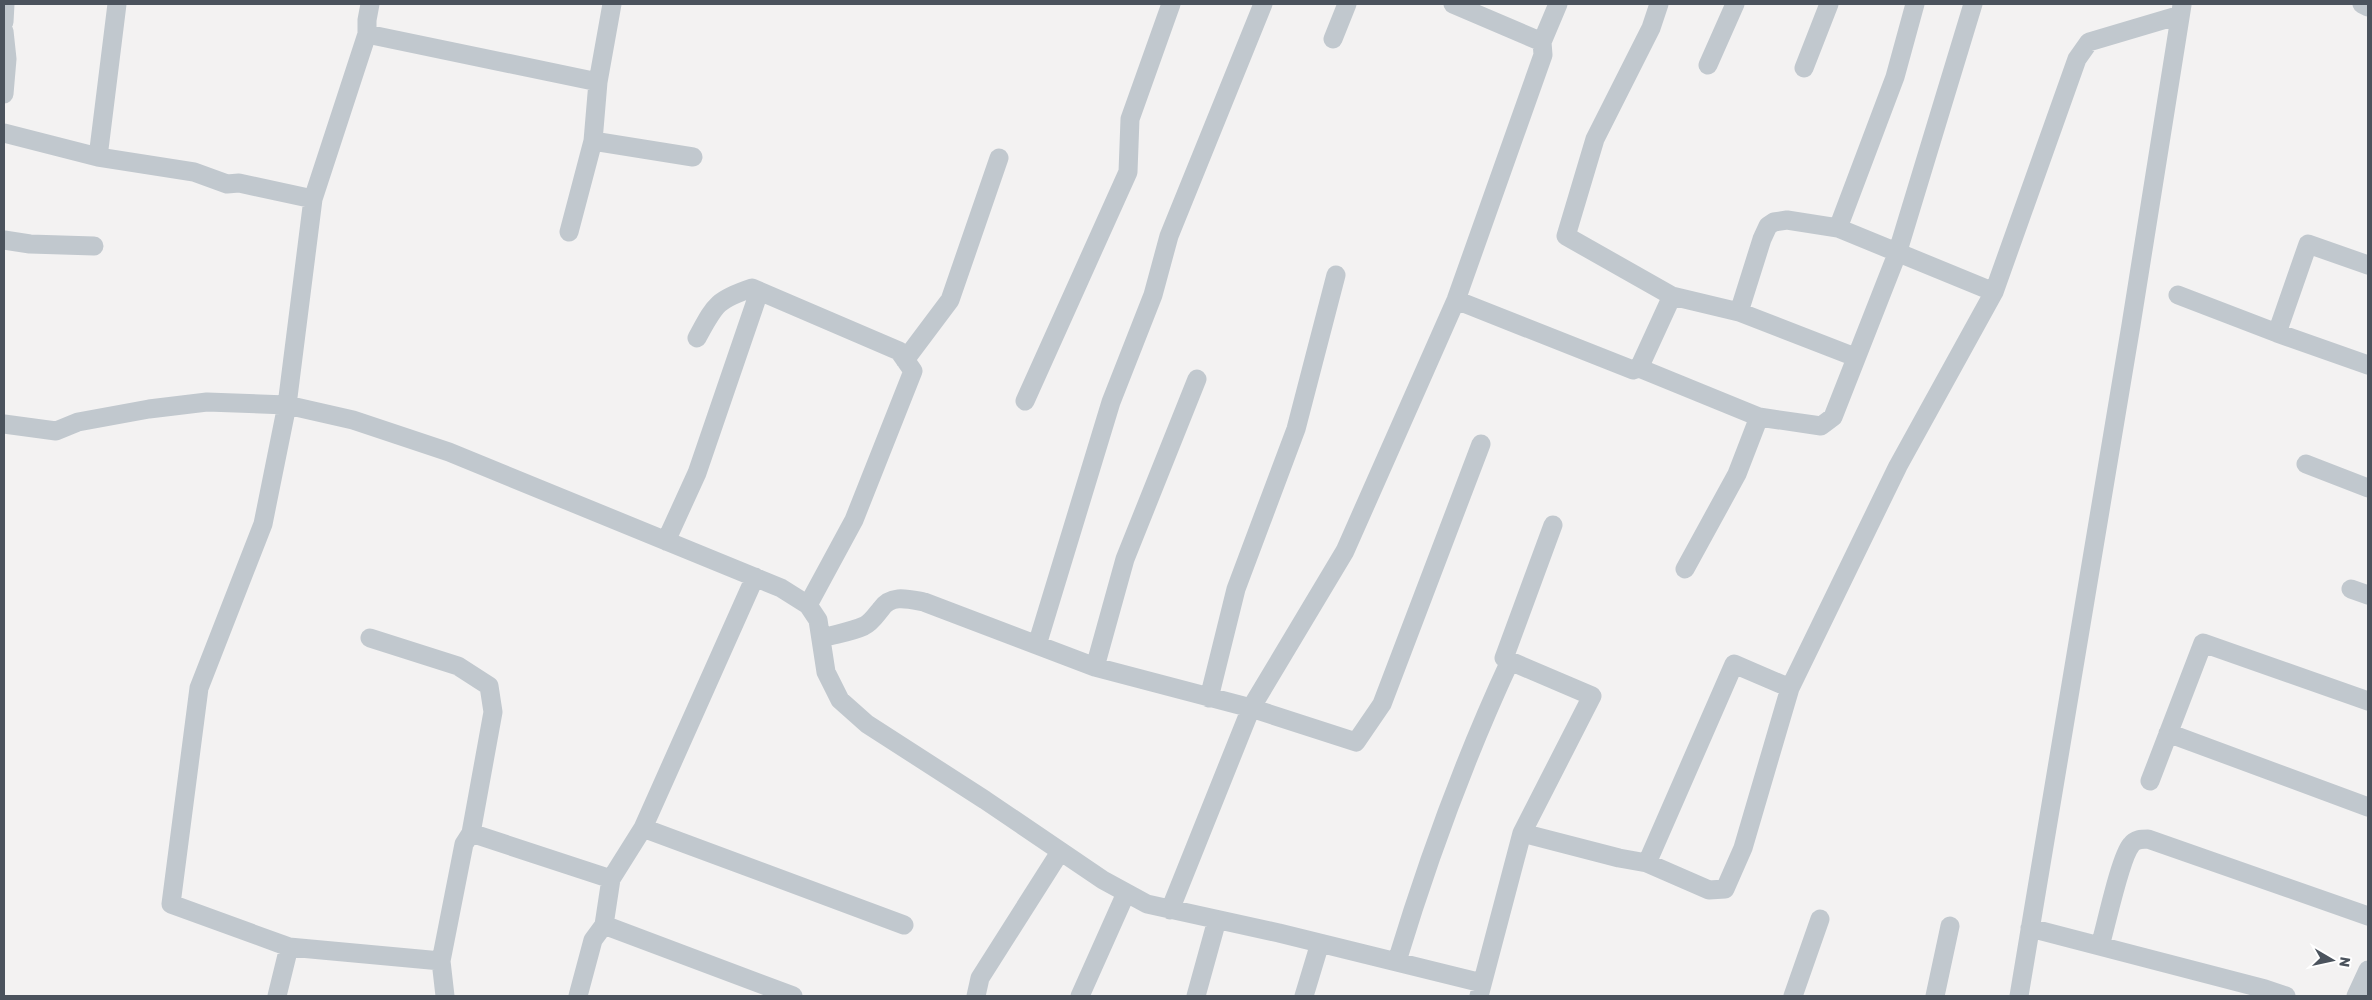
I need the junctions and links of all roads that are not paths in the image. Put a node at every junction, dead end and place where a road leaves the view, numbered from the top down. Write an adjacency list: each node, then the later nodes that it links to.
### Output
1 (4, 4): 18 (street)
2 (117, 4): 29 (street)
3 (370, 4): 20 (street)
4 (612, 4): 25 (street)
5 (1171, 4): 53 (street)
6 (1262, 4): 67 (street)
7 (1347, 4): 21 (street)
8 (1453, 4): 22 (street)
9 (1558, 4): 22 (street)
10 (1659, 4): 43 (street)
11 (1735, 4): 23 (street)
12 (1830, 4): 24 (street)
13 (1915, 4): 33 (street)
14 (1972, 4): 37 (street)
15 (2362, 4): 16 (street)
16 (2368, 7)
17 (2181, 10): 41 (street); 91 (street)
18 (4, 22)
19 (4, 31): 26 (street)
20 (367, 34): 25 (street); 32 (street)
21 (1333, 39)
22 (1542, 42): 44 (street)
23 (1708, 65)
24 (1804, 68)
25 (598, 82): 28 (street)
26 (4, 94)
27 (4, 133): 29 (street)
28 (593, 142): 30 (street); 34 (street)
29 (98, 157): 32 (street)
30 (694, 157)
31 (999, 158): 49 (street)
32 (313, 199): 54 (street)
33 (1838, 228): 37 (street); 45 (street)
34 (569, 232)
35 (4, 240): 36 (street)
36 (94, 246)
37 (1897, 254): 41 (street); 48 (street)
38 (2368, 265): 46 (street)
39 (1336, 275): 71 (street)
40 (759, 292): 47 (street); 49 (street); 61 (street)
41 (1994, 292): 70 (street)
42 (2178, 295): 46 (street)
43 (1672, 296): 45 (street); 51 (street)
44 (1456, 300): 51 (street); 73 (street)
45 (1739, 312): 48 (street)
46 (2278, 333): 50 (street)
47 (696, 338)
48 (1855, 357): 55 (street)
49 (905, 360): 64 (street)
50 (2368, 365)
51 (1639, 368): 55 (street)
52 (1196, 379): 69 (street)
53 (1025, 401)
54 (287, 405): 56 (street); 61 (street); 94 (street)
55 (1759, 417): 62 (street)
56 (4, 424)
57 (1481, 444): 73 (street)
58 (2306, 464): 59 (street)
59 (2368, 488)
60 (1554, 525): 68 (street)
61 (666, 541): 63 (street)
62 (1686, 569)
63 (755, 577): 64 (street); 77 (street)
64 (808, 604): 66 (street)
65 (370, 638): 78 (street)
66 (822, 638): 67 (street); 80 (street)
67 (1038, 645): 69 (street)
68 (1510, 661): 79 (street); 96 (street)
69 (1095, 667): 71 (street)
70 (1790, 688): 81 (street); 81 (street)
71 (1209, 698): 73 (street)
72 (2368, 701): 74 (street)
73 (1251, 708): 84 (street)
74 (2168, 733): 75 (street); 76 (street)
75 (2150, 781)
76 (2368, 807)
77 (643, 828): 82 (street); 89 (street)
78 (471, 833): 82 (street); 95 (street)
79 (1522, 833): 81 (street); 98 (street)
80 (1060, 852): 83 (street); 103 (street)
81 (1647, 863)
82 (611, 878): 88 (street)
83 (1126, 893): 84 (street); 104 (street)
84 (1170, 910): 87 (street)
85 (2368, 916): 93 (street)
86 (1820, 919): 107 (street)
87 (1217, 920): 92 (street); 105 (street)
88 (604, 925): 101 (street); 102 (street)
89 (904, 925)
90 (1950, 926): 108 (street)
91 (2030, 928): 93 (street); 109 (street)
92 (1320, 943): 96 (street); 106 (street)
93 (2100, 946): 110 (street)
94 (289, 947): 95 (street); 99 (street)
95 (441, 961): 100 (street)
96 (1397, 961): 98 (street)
97 (2368, 970): 111 (street)
98 (1481, 990)
99 (277, 996)
100 (445, 996)
101 (578, 996)
102 (793, 996)
103 (976, 996)
104 (1080, 996)
105 (1196, 996)
106 (1304, 996)
107 (1793, 996)
108 (1935, 996)
109 (2018, 996)
110 (2286, 996)
111 (2356, 996)

